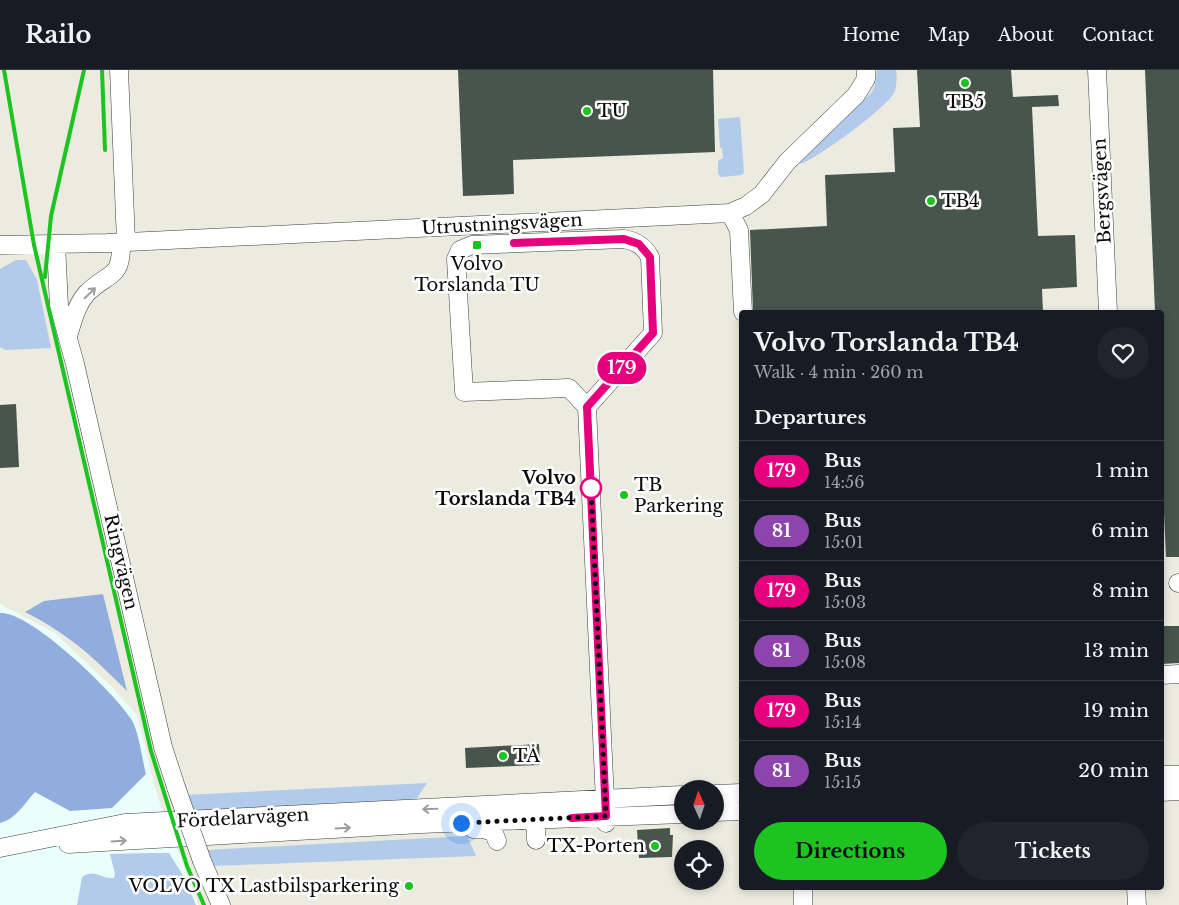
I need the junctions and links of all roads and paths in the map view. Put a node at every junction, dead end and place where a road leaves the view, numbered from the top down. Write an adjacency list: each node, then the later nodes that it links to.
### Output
1 (119, 70): 5 (street)
2 (866, 70): 4 (street, Utrustningsvägen)
3 (1097, 70): 9 (street, Bergsvägen)
4 (730, 213): 5 (street, Utrustningsvägen); 8 (street)
5 (124, 242): 6 (street, Utrustningsvägen); 10 (street, one-way to 5)
6 (64, 244): 7 (street); 10 (street, Ringvägen)
7 (0, 245)
8 (743, 310)
9 (1108, 310)
10 (68, 336): 40 (street, Ringvägen, bridge)
11 (587, 407): 11 (street); 26 (street)
12 (1179, 674): 13 (street)
13 (1164, 675)
14 (1164, 775): 15 (street)
15 (1179, 775)
16 (1179, 791): 17 (street)
17 (1164, 792)
18 (739, 793): 19 (street)
19 (724, 794)
20 (674, 797): 26 (street)
21 (739, 799): 22 (street)
22 (724, 800)
23 (674, 803): 26 (street)
24 (488, 804): 25 (street, Fördelarvägen); 26 (street, Fördelarvägen); 37 (street, Fördelarvägen, one-way to 37)
25 (514, 809): 26 (street); 33 (street, Fördelarvägen)
26 (606, 811): 29 (street); 31 (street); 35 (street); 35 (street)
27 (739, 811): 28 (street)
28 (724, 812)
29 (674, 814)
30 (739, 818): 32 (street)
31 (674, 819)
32 (724, 819)
33 (530, 820): 34 (street, Fördelarvägen); 35 (street, Fördelarvägen); 35 (street)
34 (444, 824): 36 (street, Fördelarvägen); 37 (street, Fördelarvägen, one-way to 34)
35 (553, 826)
36 (497, 842)
37 (0, 848)
38 (802, 890): 41 (street)
39 (1136, 890): 42 (street)
40 (221, 905)
41 (803, 905)
42 (1137, 905)

